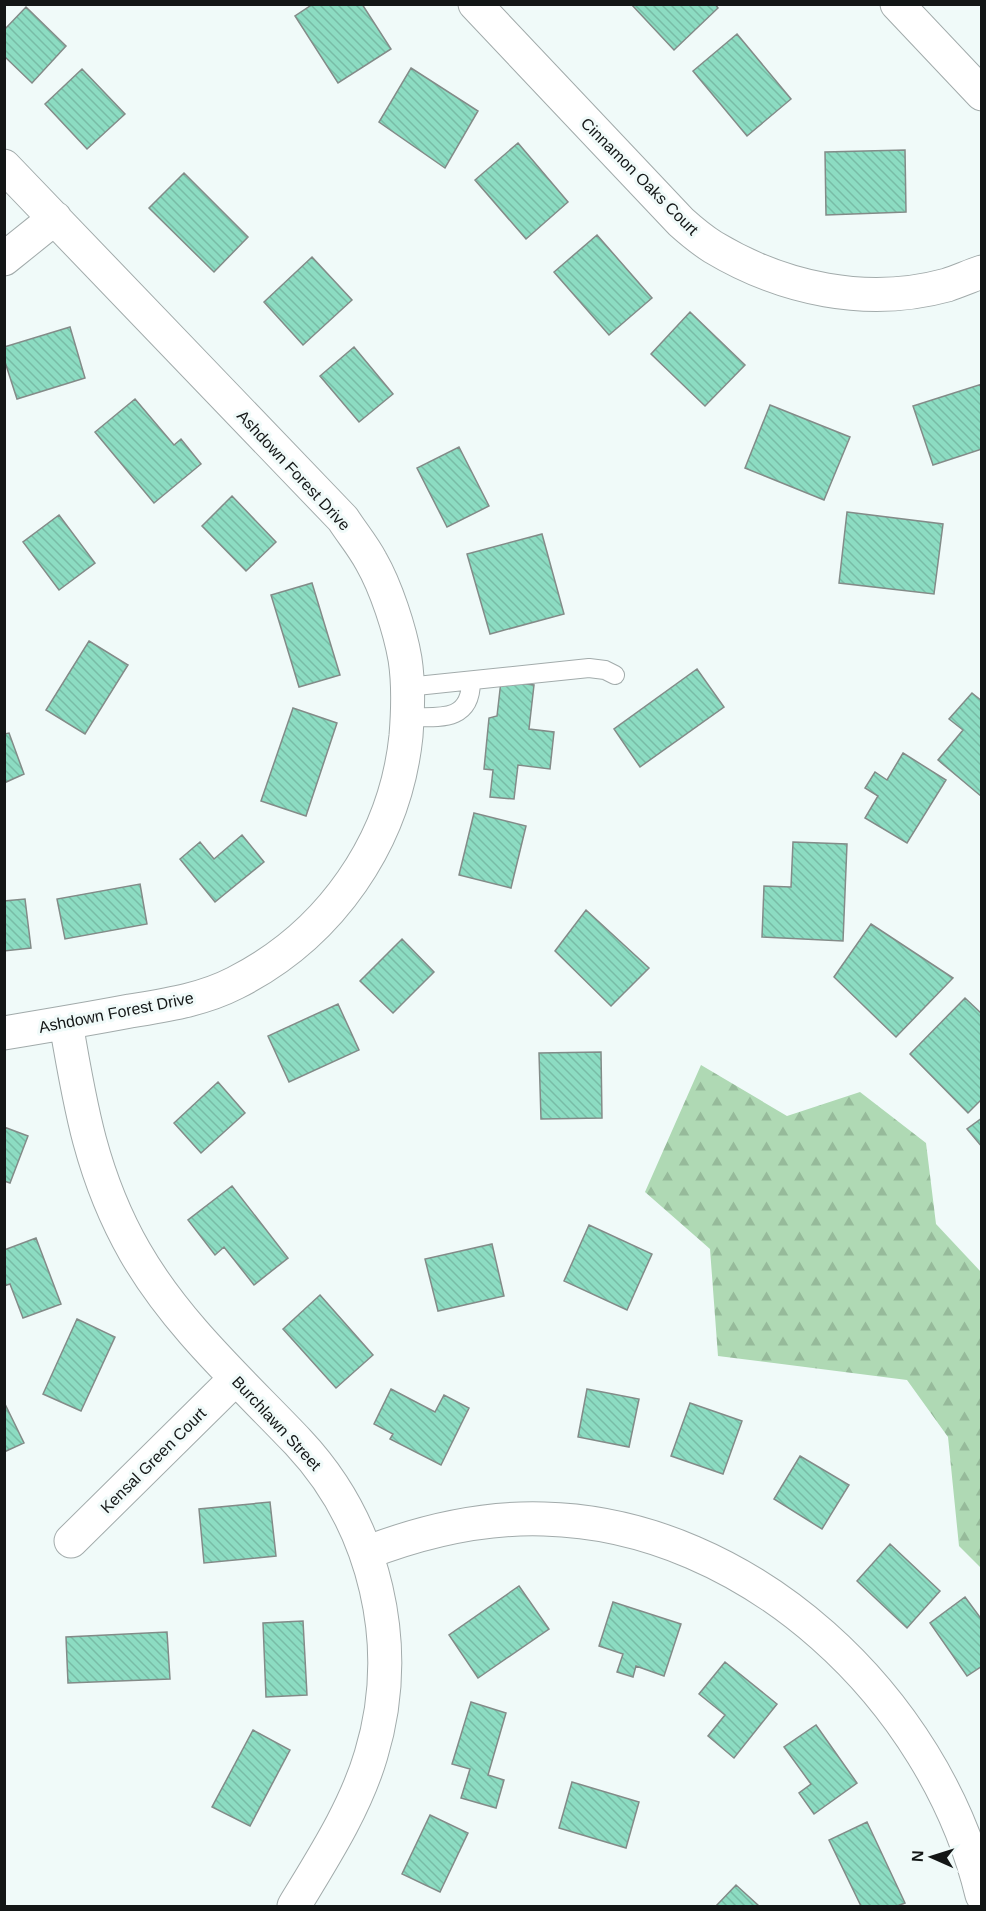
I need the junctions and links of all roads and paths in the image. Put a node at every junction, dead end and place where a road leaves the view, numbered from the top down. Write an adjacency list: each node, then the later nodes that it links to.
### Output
1 (475, 4): 7 (street, Cinnamon Oaks Court)
2 (897, 4): 3 (street)
3 (981, 94)
4 (4, 165): 5 (street, Ashdown Forest Drive)
5 (55, 218): 6 (street); 10 (street, Ashdown Forest Drive)
6 (4, 259)
7 (981, 272)
8 (615, 675): 9 (lane)
9 (471, 681): 10 (lane); 10 (lane)
10 (407, 702): 11 (street, Ashdown Forest Drive)
11 (66, 1023): 12 (street, Ashdown Forest Drive); 13 (street, Burchlawn Street)
12 (4, 1033)
13 (235, 1378): 14 (street, Kensal Green Court); 15 (street, Burchlawn Street)
14 (71, 1541)
15 (366, 1552): 16 (street); 17 (street, Burchlawn Street)
16 (981, 1895)
17 (294, 1906)

